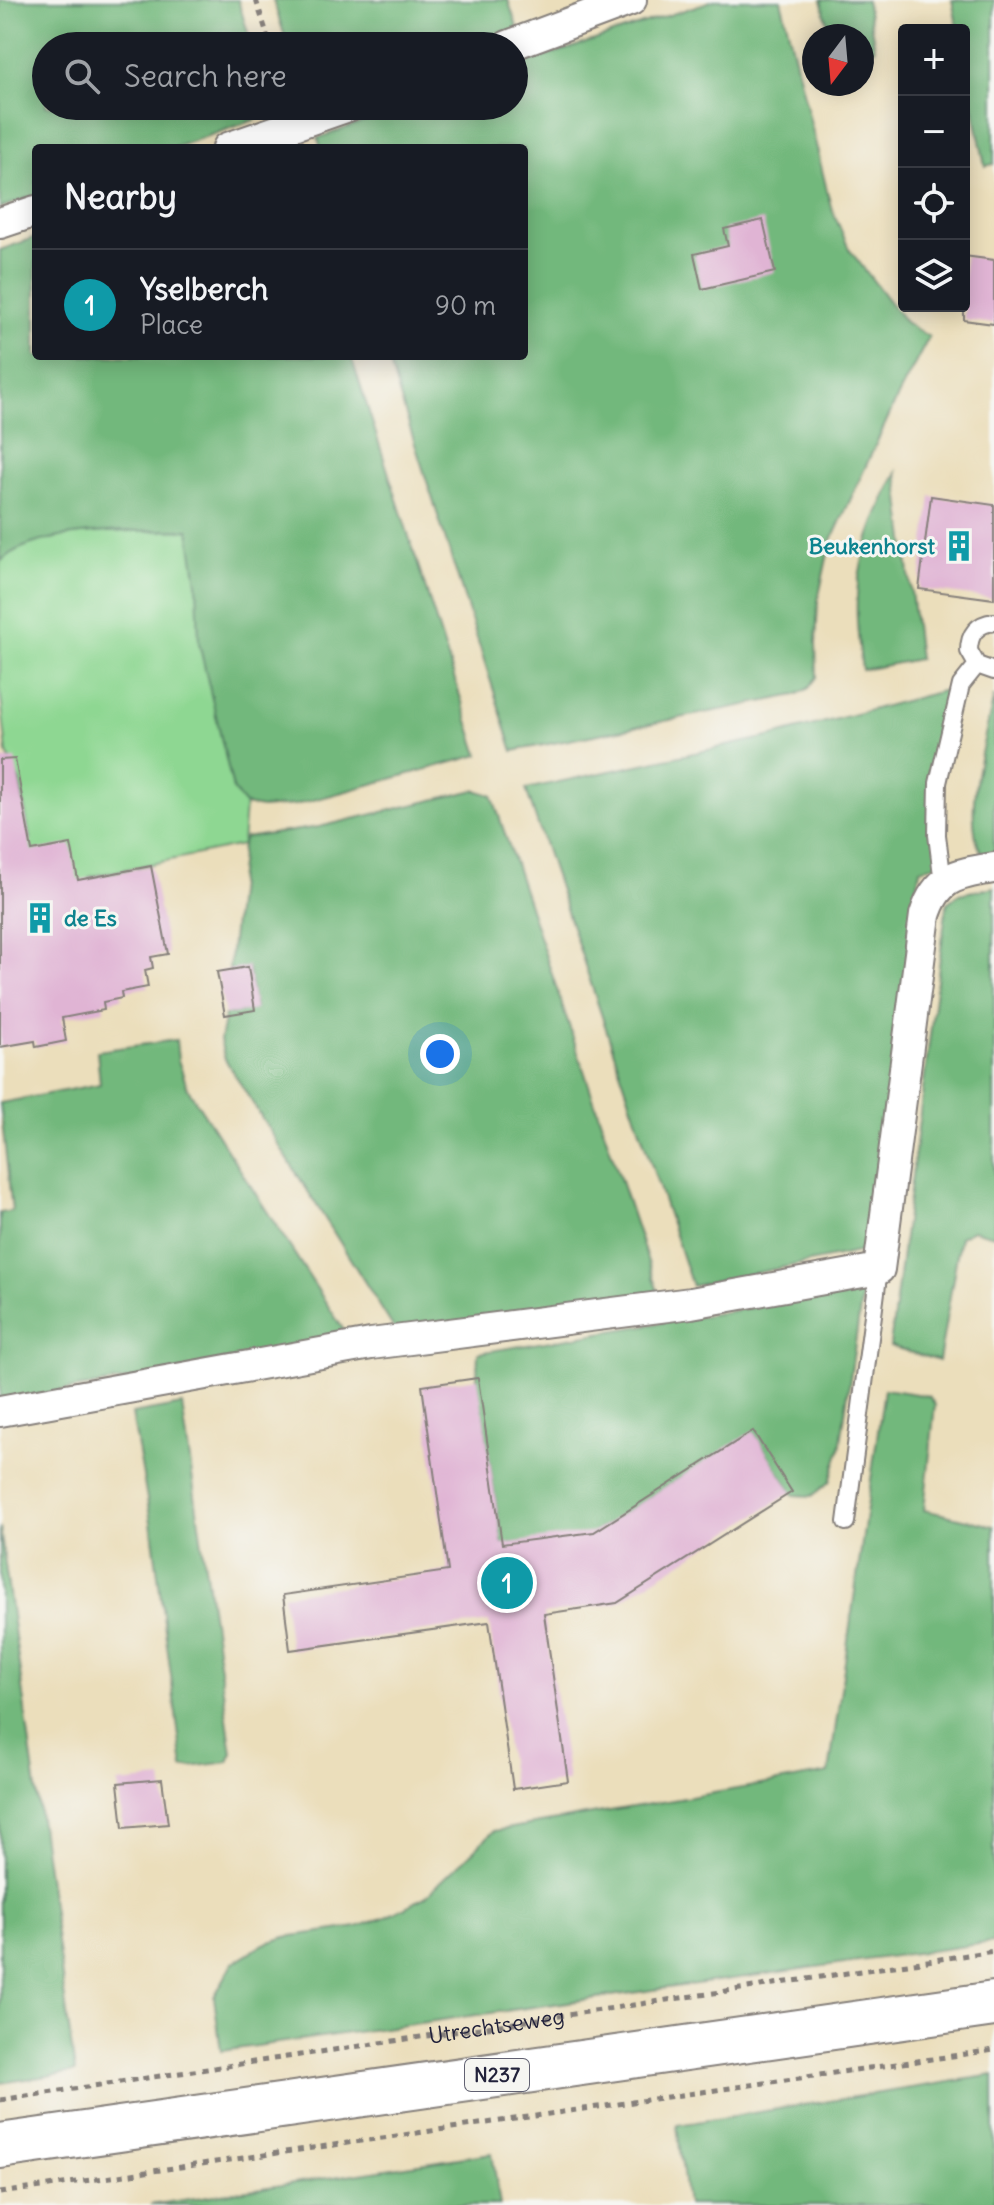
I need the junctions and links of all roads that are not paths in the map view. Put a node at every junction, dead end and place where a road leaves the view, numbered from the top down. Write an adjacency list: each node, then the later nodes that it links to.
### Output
1 (631, 0): 2 (street)
2 (528, 39)
3 (308, 120): 4 (street)
4 (239, 144)
5 (32, 212): 6 (street)
6 (0, 223)
7 (994, 622): 8 (lane)
8 (977, 665): 9 (lane); 11 (lane)
9 (994, 671)
10 (994, 868): 11 (street)
11 (943, 883): 12 (street)
12 (879, 1269): 13 (street); 14 (lane)
13 (0, 1411)
14 (846, 1522)
15 (994, 2004): 16 (main road, N237)
16 (0, 2146)

